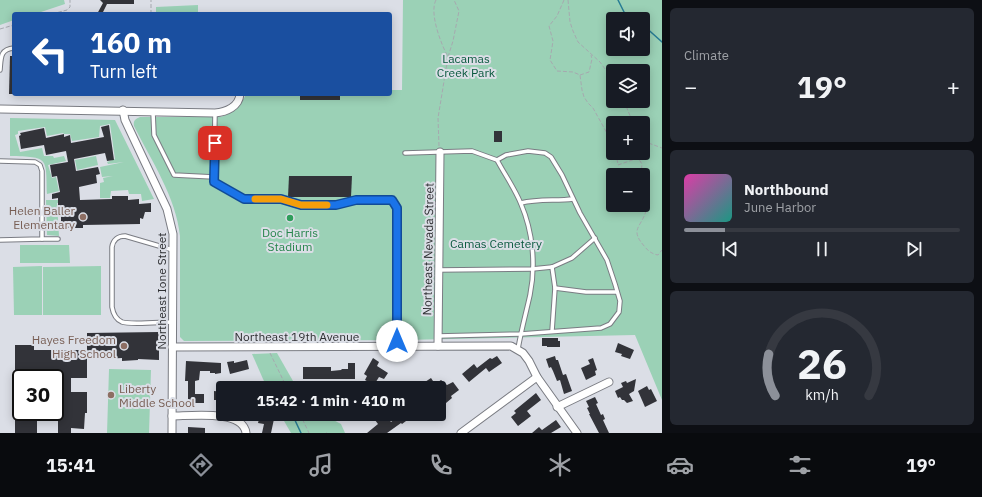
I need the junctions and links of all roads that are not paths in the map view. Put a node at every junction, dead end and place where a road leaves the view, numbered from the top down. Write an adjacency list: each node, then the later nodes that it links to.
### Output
1 (12, 48): 2 (lane)
2 (0, 70)
3 (240, 96): 7 (street)
4 (0, 109): 5 (street)
5 (123, 110): 6 (street); 20 (street, Northeast Ione Street)
6 (153, 111): 7 (street); 12 (lane)
7 (215, 113): 12 (lane)
8 (440, 152): 9 (lane); 10 (lane); 23 (street, Northeast Nevada Street)
9 (406, 153)
10 (497, 160): 13 (lane); 14 (lane)
11 (0, 161): 17 (lane)
12 (214, 176): 15 (lane)
13 (573, 199): 14 (lane); 16 (lane)
14 (521, 203): 22 (lane)
15 (397, 208): 30 (street)
16 (595, 238): 21 (lane); 25 (lane)
17 (42, 239): 18 (lane); 19 (lane)
18 (58, 239)
19 (0, 240)
20 (173, 250): 26 (street, Northeast Ione Street); 26 (lane)
21 (552, 267): 22 (lane); 24 (lane)
22 (532, 269): 23 (lane); 28 (lane)
23 (438, 270): 29 (street, Northeast Nevada Street)
24 (555, 288): 25 (lane); 27 (lane)
25 (617, 292): 27 (lane)
26 (172, 322): 32 (street, Northeast Ione Street)
27 (552, 331): 28 (lane)
28 (521, 334): 29 (lane); 33 (lane)
29 (438, 336): 31 (street, Northeast Nevada Street)
30 (397, 346): 31 (street, Northeast 19th Avenue); 32 (street, Northeast 19th Avenue)
31 (438, 346): 33 (street, Northeast 19th Avenue)
32 (172, 347): 37 (street, Northeast Ione Street)
33 (518, 349): 34 (street)
34 (537, 377): 36 (street); 40 (street)
35 (609, 382): 36 (street)
36 (557, 407): 41 (street)
37 (172, 416): 38 (street, Northeast Ione Street); 39 (street)
38 (172, 433)
39 (246, 433)
40 (462, 433)
41 (577, 433)

